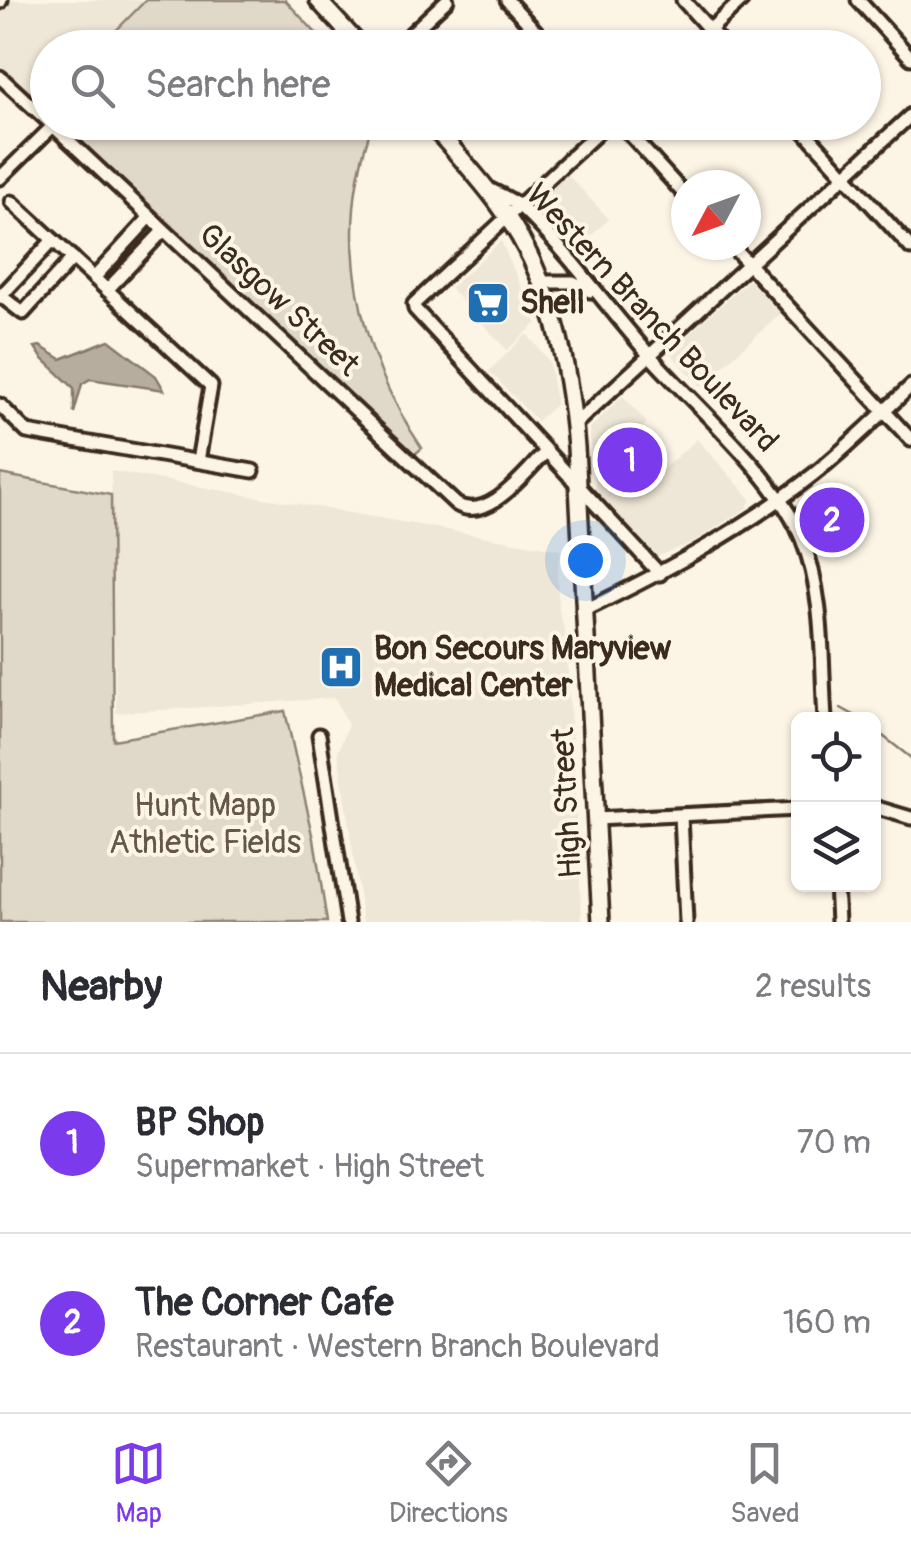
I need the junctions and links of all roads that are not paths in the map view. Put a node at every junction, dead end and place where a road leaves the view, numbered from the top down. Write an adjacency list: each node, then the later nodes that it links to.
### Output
1 (318, 0): 7 (main road)
2 (448, 0): 8 (street)
3 (508, 0): 9 (street)
4 (683, 0): 10 (street)
5 (742, 0): 10 (street)
6 (858, 0): 11 (street)
7 (346, 30)
8 (416, 30)
9 (535, 30)
10 (710, 30)
11 (911, 58)
12 (0, 77): 13 (street, Glasgow Street)
13 (30, 105)
14 (911, 116): 21 (street)
15 (35, 140): 22 (street)
16 (68, 140): 26 (street, Glasgow Street)
17 (445, 140): 25 (main road, High Street)
18 (590, 140): 25 (street)
19 (636, 140): 23 (street)
20 (812, 140): 21 (street)
21 (845, 176): 29 (street); 32 (street)
22 (0, 178)
23 (671, 179)
24 (12, 202): 28 (street)
25 (513, 210): 34 (main road, High Street); 37 (street, Western Branch Boulevard); 44 (street)
26 (150, 218): 27 (street, Glasgow Street); 33 (street)
27 (164, 230): 35 (street); 44 (street, Glasgow Street)
28 (53, 240): 30 (street); 36 (street)
29 (911, 248)
30 (73, 258): 33 (street); 36 (street)
31 (744, 260): 32 (street)
32 (748, 264): 38 (street); 41 (street)
33 (94, 278): 35 (street)
34 (542, 282): 37 (street); 42 (main road, High Street)
35 (107, 290): 45 (street)
36 (0, 296)
37 (599, 296): 38 (street, Western Branch Boulevard)
38 (650, 356): 42 (street); 48 (street, Western Branch Boulevard)
39 (911, 386): 41 (street)
40 (0, 404): 45 (street)
41 (884, 411): 43 (street); 48 (street)
42 (574, 425): 47 (main road, High Street)
43 (911, 440)
44 (546, 452): 47 (street)
45 (198, 461): 46 (street)
46 (253, 470)
47 (577, 485): 49 (street); 50 (main road, High Street)
48 (780, 498): 49 (street); 51 (street, Western Branch Boulevard)
49 (660, 574): 50 (street)
50 (583, 612): 57 (main road, High Street)
51 (824, 712)
52 (319, 735): 59 (street)
53 (791, 808): 55 (street)
54 (881, 809): 56 (street)
55 (681, 816): 57 (street); 61 (street)
56 (911, 818)
57 (595, 819): 60 (main road, High Street)
58 (836, 892): 62 (street)
59 (348, 922)
60 (601, 922)
61 (686, 922)
62 (838, 922)

